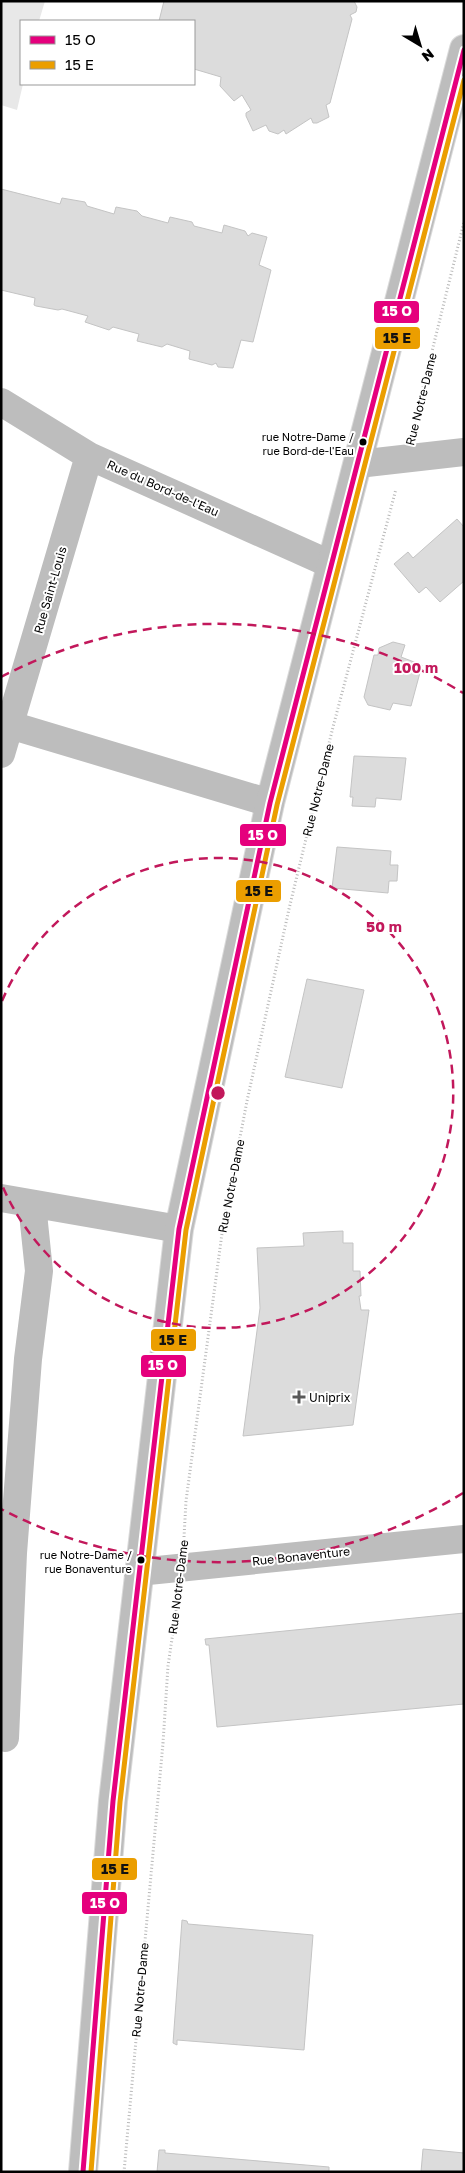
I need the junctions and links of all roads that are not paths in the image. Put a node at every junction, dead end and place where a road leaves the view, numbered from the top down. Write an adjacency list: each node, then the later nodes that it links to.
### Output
1 (464, 48): 5 (main road)
2 (1, 402): 4 (main road, Rue du Bord-de-l'Eau)
3 (464, 452): 5 (main road)
4 (89, 456): 6 (main road, Rue du Bord-de-l'Eau); 7 (main road, Rue Saint-Louis)
5 (358, 464): 6 (main road)
6 (330, 564): 9 (main road)
7 (10, 725): 8 (main road, Rue Saint-Louis); 9 (main road)
8 (1, 754)
9 (270, 803): 12 (main road)
10 (1, 1198): 11 (main road)
11 (32, 1204): 12 (main road); 15 (main road)
12 (179, 1229): 14 (main road)
13 (464, 1539): 14 (main road, Rue Bonaventure)
14 (138, 1572): 16 (main road)
15 (5, 1738)
16 (83, 2172)

